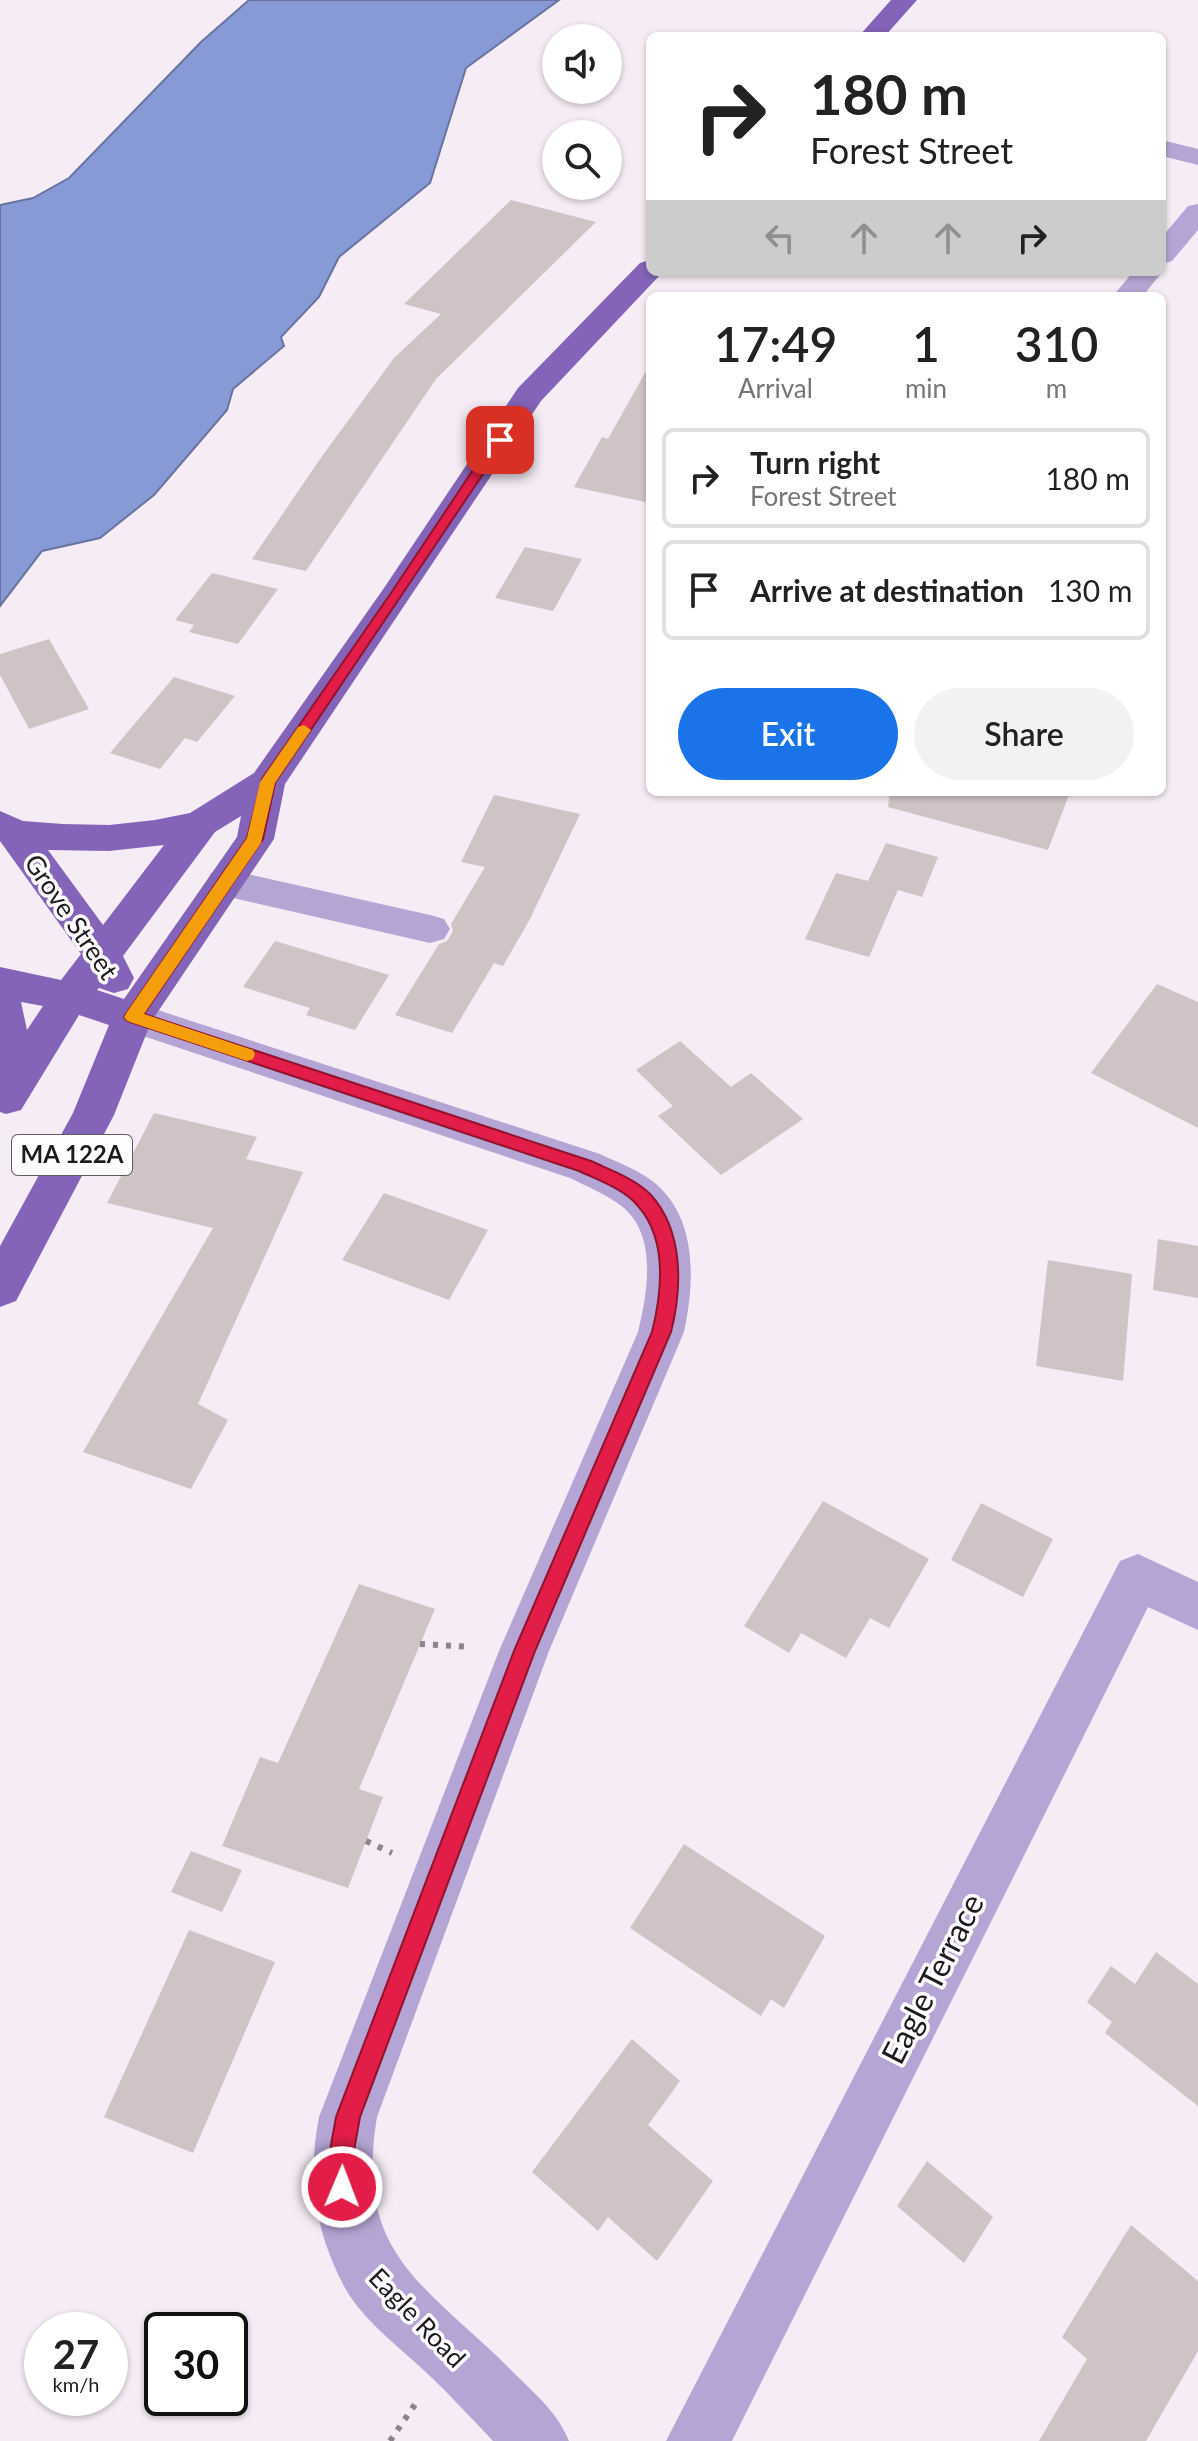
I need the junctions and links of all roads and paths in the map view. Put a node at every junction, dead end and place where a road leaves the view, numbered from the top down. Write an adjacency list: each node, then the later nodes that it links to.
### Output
1 (905, 0): 2 (main road)
2 (875, 32)
3 (1166, 149): 4 (street)
4 (1198, 157)
5 (1198, 212): 6 (street)
6 (1166, 250)
7 (646, 273): 10 (main road)
8 (1145, 276): 9 (street)
9 (1131, 292)
10 (267, 782): 11 (main road); 13 (main road)
11 (202, 823): 12 (main road); 15 (main road)
12 (7, 829): 15 (main road, Grove Street)
13 (225, 883): 14 (street); 19 (main road)
14 (430, 929)
15 (102, 953): 18 (main road); 19 (main road, Grove Street)
16 (0, 982): 18 (main road, Grove Street)
17 (0, 997): 20 (main road)
18 (70, 997): 19 (main road, Grove Street); 20 (main road)
19 (133, 1017): 21 (main road, MA 122A); 23 (street, Eagle Road)
20 (4, 1106)
21 (0, 1288)
22 (1198, 1607): 24 (street, Eagle Terrace)
23 (537, 2441)
24 (698, 2441)

